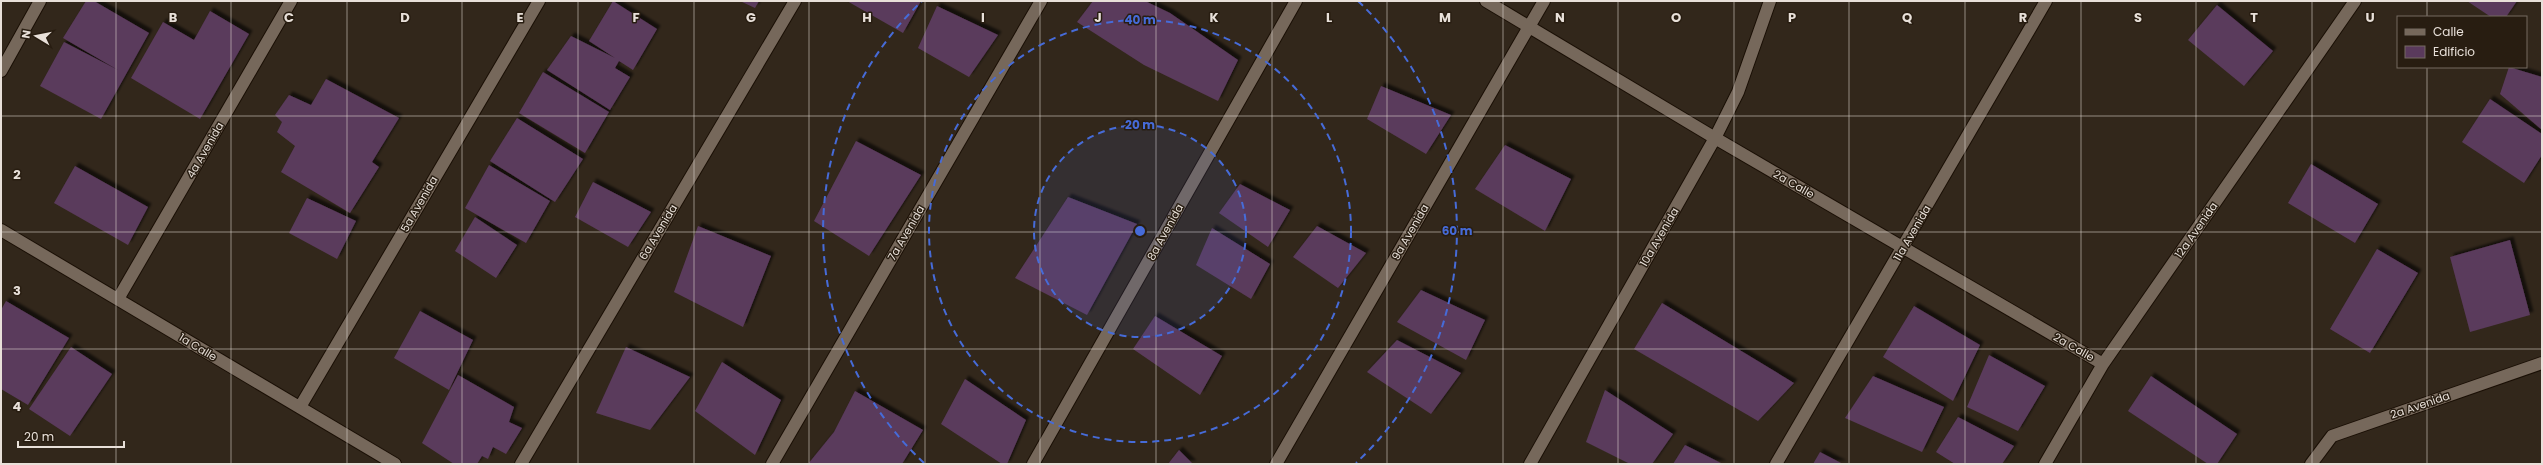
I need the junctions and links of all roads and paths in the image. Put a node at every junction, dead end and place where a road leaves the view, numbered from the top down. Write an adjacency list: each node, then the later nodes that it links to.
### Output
1 (40, 1): 13 (street)
2 (291, 1): 17 (street, 4a Avenida)
3 (539, 1): 20 (street, 5a Avenida)
4 (795, 1): 22 (street, 6a Avenida)
5 (1041, 1): 23 (street, 7a Avenida)
6 (1296, 1): 24 (street, 8a Avenida)
7 (1486, 1): 12 (street, 2a Calle)
8 (1544, 1): 12 (street, 9a Avenida)
9 (1770, 1): 14 (street, 10a Avenida)
10 (2046, 1): 16 (street, 11a Avenida)
11 (2355, 1): 19 (street, 12a Avenida)
12 (1529, 26): 14 (street, 2a Calle); 25 (street, 9a Avenida)
13 (1, 71)
14 (1715, 138): 16 (street, 2a Calle); 26 (street, 10a Avenida)
15 (1, 230): 17 (street, 1a Calle)
16 (1903, 247): 19 (street, 2a Calle); 27 (street, 11a Avenida)
17 (118, 299): 20 (street, 1a Calle)
18 (2542, 363): 29 (street, 2a Avenida)
19 (2104, 364): 28 (street, 12a Avenida)
20 (300, 407): 21 (street, 1a Calle)
21 (395, 464)
22 (521, 464)
23 (772, 464)
24 (1034, 464)
25 (1276, 464)
26 (1530, 464)
27 (1776, 464)
28 (2045, 464)
29 (2311, 464)

